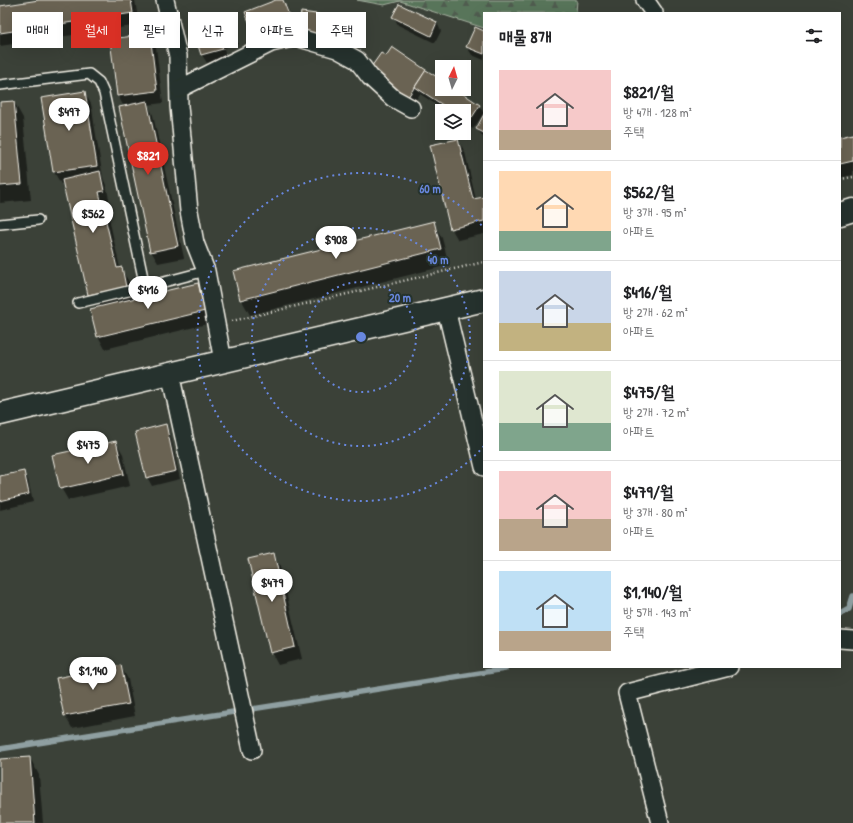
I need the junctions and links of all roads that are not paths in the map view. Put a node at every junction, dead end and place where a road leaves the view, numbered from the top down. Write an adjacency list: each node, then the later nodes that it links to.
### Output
1 (165, 0): 5 (street)
2 (645, 0): 3 (street)
3 (653, 12)
4 (0, 85): 12 (lane)
5 (179, 89): 6 (street); 11 (street)
6 (411, 108)
7 (853, 210): 8 (main road)
8 (841, 214)
9 (38, 220): 10 (lane)
10 (0, 224)
11 (206, 271): 12 (lane); 16 (street)
12 (146, 288): 14 (lane)
13 (483, 300): 15 (main road)
14 (78, 302)
15 (446, 310): 16 (main road); 19 (street)
16 (222, 361): 17 (main road)
17 (170, 373): 18 (main road); 23 (street)
18 (0, 414)
19 (483, 463)
20 (841, 639): 21 (street)
21 (853, 640)
22 (725, 668): 24 (street)
23 (252, 750)
24 (660, 823)

